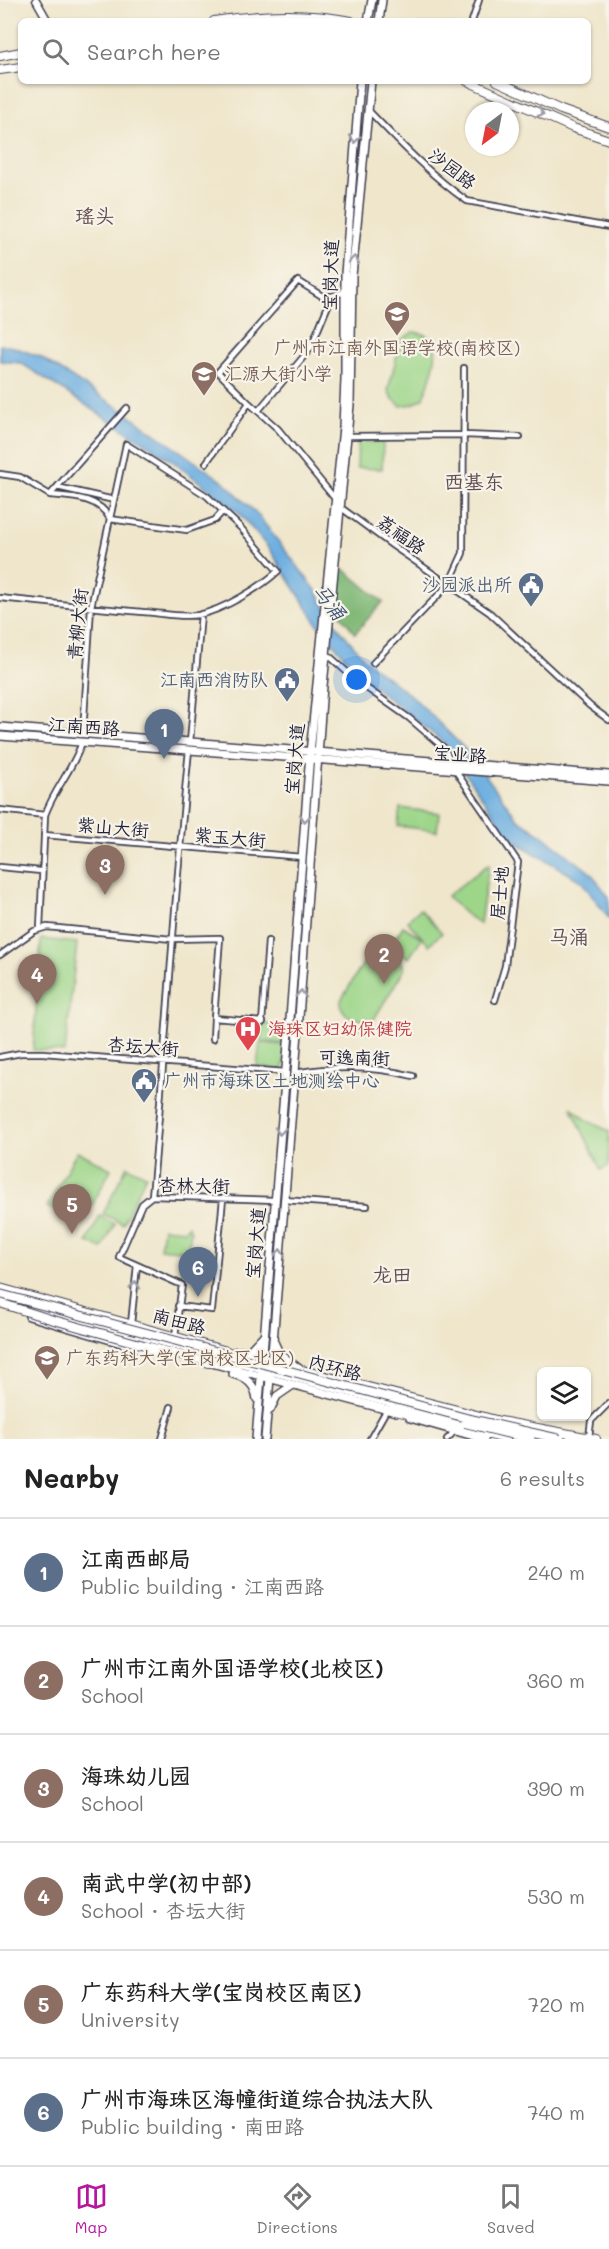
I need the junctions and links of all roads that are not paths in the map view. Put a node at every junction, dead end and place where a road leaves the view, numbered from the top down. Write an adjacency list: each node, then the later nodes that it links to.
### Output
1 (36, 0): 5 (street)
2 (372, 0): 8 (main road)
3 (382, 0): 9 (main road)
4 (479, 0): 10 (street)
5 (46, 18)
6 (236, 18): 7 (main road)
7 (333, 18)
8 (369, 18)
9 (379, 18)
10 (473, 18)
11 (18, 53): 12 (main road)
12 (0, 56)
13 (18, 67): 14 (main road)
14 (0, 70)
15 (360, 84): 23 (main road, 宝岗大道, one-way to 23)
16 (371, 84): 19 (main road, 宝岗大道)
17 (474, 84): 21 (main road, one-way to 21)
18 (504, 84): 20 (main road)
19 (368, 110): 22 (street, 沙园路); 30 (main road, 宝岗大道, one-way to 19)
20 (609, 127)
21 (609, 140)
22 (609, 227)
23 (344, 291): 24 (street); 37 (main road, 宝岗大道)
24 (332, 296): 26 (street, 荔福路); 28 (street)
25 (465, 368): 29 (street)
26 (249, 403): 28 (street, 荔福路); 32 (street)
27 (127, 408): 34 (street)
28 (258, 411): 37 (street, 荔福路)
29 (464, 435): 30 (street); 31 (street); 41 (street)
30 (347, 436): 38 (main road, 宝岗大道)
31 (520, 437)
32 (206, 463)
33 (0, 474): 35 (street)
34 (57, 487): 35 (street); 36 (street)
35 (50, 495): 40 (street)
36 (114, 500): 39 (street, 青柳大街); 40 (street, 青柳大街)
37 (335, 500): 38 (street, 荔福路); 47 (main road, 宝岗大道)
38 (341, 507): 41 (street, 荔福路); 45 (main road, 宝岗大道)
39 (224, 511): 40 (street); 44 (street)
40 (110, 519): 43 (street, 青柳大街)
41 (449, 584): 46 (street); 48 (street, 荔福路)
42 (0, 598): 43 (street)
43 (91, 607): 44 (street); 51 (street, 青柳大街)
44 (201, 614): 52 (street, 紫玉大街)
45 (326, 653): 47 (main road, 宝岗大道); 54 (street, 居士地)
46 (374, 663)
47 (319, 687): 53 (main road, 宝岗大道)
48 (609, 720)
49 (0, 727): 51 (main road)
50 (0, 735): 51 (main road, 江南西路)
51 (82, 738): 52 (main road); 59 (street)
52 (189, 746): 53 (main road); 61 (street, 紫玉大街)
53 (314, 756): 54 (main road, 宝业路); 62 (main road, 宝岗大道, one-way to 62); 75 (main road, 宝岗大道, one-way to 53)
54 (454, 766): 55 (main road, 宝业路); 69 (street, 居士地)
55 (488, 769): 56 (main road, 宝业路); 57 (main road, 宝业路)
56 (609, 775)
57 (609, 781)
58 (0, 810): 59 (street)
59 (45, 815): 60 (street)
60 (44, 835): 61 (street, 紫山大街); 64 (street)
61 (180, 847): 62 (street, 紫玉大街); 66 (street)
62 (302, 857): 74 (main road, 宝岗大道)
63 (0, 867): 64 (street)
64 (41, 871): 65 (street)
65 (40, 928): 66 (street); 68 (street)
66 (172, 939): 70 (street); 73 (street)
67 (268, 941): 70 (street)
68 (0, 956)
69 (495, 1000)
70 (214, 1018): 71 (street)
71 (213, 1039)
72 (0, 1057): 73 (street, 杏坛大街)
73 (165, 1062): 74 (street, 杏坛大街); 77 (street)
74 (285, 1072): 75 (main road); 79 (main road, 宝岗大道, one-way to 79)
75 (295, 1073): 76 (street, 可逸南街); 80 (main road, 宝岗大道)
76 (413, 1076)
77 (152, 1196): 78 (street, 杏林大街); 82 (street, 杏林大街)
78 (223, 1199): 79 (street, 杏林大街); 86 (street)
79 (275, 1200): 90 (main road, 宝岗大道)
80 (284, 1200): 81 (street); 92 (main road, 宝岗大道, one-way to 80)
81 (367, 1206)
82 (136, 1265): 86 (street); 88 (street, one-way to 82)
83 (0, 1288): 88 (main road, 南田路)
84 (0, 1294): 124 (main road, 内环路, bridge)
85 (1, 1303): 87 (main road, 南田路); 89 (main road); 93 (main road, bridge); 122 (main road, 内环路, bridge)
86 (178, 1306): 91 (street)
87 (75, 1319): 89 (main road); 96 (main road, 南田路)
88 (131, 1324): 91 (main road, 南田路)
89 (72, 1330): 100 (main road)
90 (265, 1333): 94 (main road); 95 (main road, 宝岗大道)
91 (175, 1336): 94 (main road, 南田路)
92 (273, 1341): 97 (main road, 宝岗大道); 99 (main road)
93 (144, 1345): 98 (main road)
94 (234, 1352): 95 (main road, 南田路)
95 (263, 1360): 97 (main road, 南田路); 101 (main road, 宝岗大道)
96 (234, 1362): 98 (main road); 101 (main road, 南田路)
97 (272, 1362): 99 (main road, 南田路); 101 (main road, 宝岗大道)
98 (208, 1363): 100 (main road); 101 (main road)
99 (303, 1370): 110 (main road, 南田路)
100 (231, 1374): 108 (main road)
101 (267, 1374): 102 (main road); 103 (main road, 南田路); 108 (main road, 宝岗大道); 109 (main road, 宝岗大道)
102 (293, 1385): 103 (main road); 109 (main road)
103 (322, 1389): 104 (main road); 104 (main road, 南田路)
104 (371, 1401): 107 (main road); 112 (main road, 南田路)
105 (609, 1403): 114 (street)
106 (171, 1407): 115 (street)
107 (389, 1410): 111 (main road); 118 (street); 121 (main road)
108 (258, 1413): 116 (main road, 宝岗大道)
109 (267, 1421): 117 (main road, 宝岗大道)
110 (518, 1425): 112 (street); 113 (main road, 南田路)
111 (454, 1432): 119 (street); 120 (main road)
112 (516, 1435): 123 (main road, 南田路)
113 (548, 1435): 114 (main road, 南田路)
114 (592, 1438)
115 (162, 1439)
116 (256, 1439)
117 (265, 1439)
118 (370, 1439)
119 (447, 1439)
120 (484, 1439)
121 (506, 1439)
122 (530, 1439)
123 (535, 1439)
124 (560, 1439)

